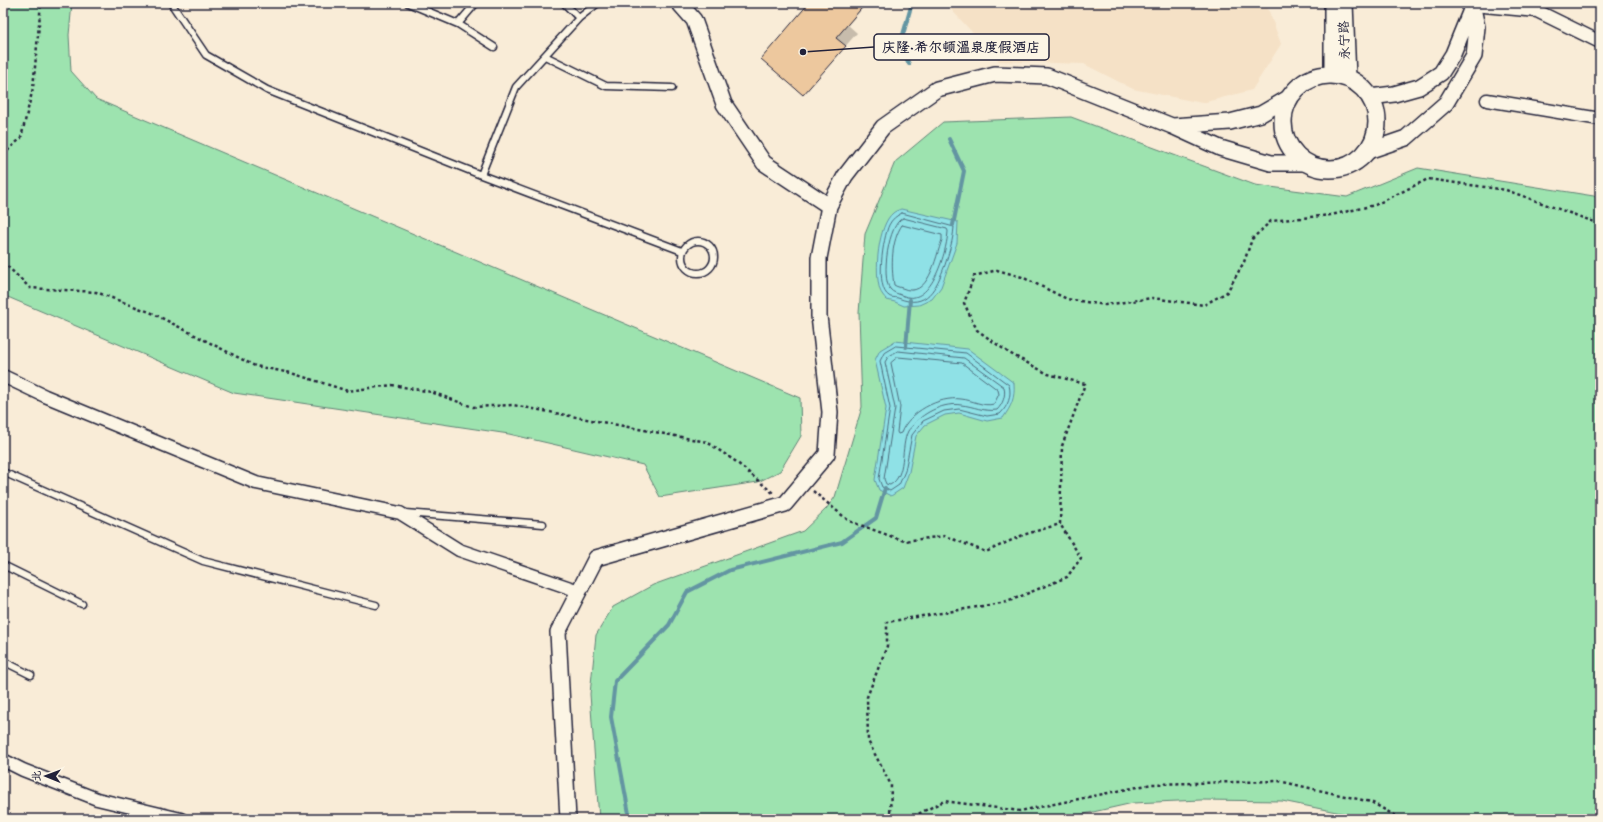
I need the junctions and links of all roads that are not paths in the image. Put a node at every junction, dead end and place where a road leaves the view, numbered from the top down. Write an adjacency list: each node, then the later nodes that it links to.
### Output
1 (171, 3): 24 (lane)
2 (408, 3): 11 (lane)
3 (476, 3): 11 (lane)
4 (564, 3): 10 (lane)
5 (598, 3): 10 (lane)
6 (679, 3): 25 (street)
7 (1333, 3): 15 (main road, 永宁路)
8 (1344, 3): 15 (main road, 永宁路)
9 (1472, 4): 12 (street); 18 (street); 22 (street)
10 (579, 18): 14 (lane)
11 (458, 24): 13 (lane)
12 (1600, 42)
13 (494, 46)
14 (545, 56): 16 (lane); 24 (lane)
15 (1340, 76): 17 (main road); 18 (main road)
16 (672, 88)
17 (1290, 97): 21 (street); 23 (main road)
18 (1370, 97): 22 (main road)
19 (1487, 100): 20 (street)
20 (1600, 119)
21 (1172, 126): 23 (street); 25 (street)
22 (1368, 151): 23 (main road)
23 (1305, 163)
24 (481, 175): 26 (lane)
25 (828, 206): 32 (street)
26 (682, 251): 26 (lane)
27 (3, 376): 29 (street)
28 (3, 472): 34 (lane)
29 (400, 513): 30 (lane); 32 (street)
30 (543, 524)
31 (3, 565): 33 (lane)
32 (579, 591): 39 (street)
33 (82, 604)
34 (376, 605)
35 (3, 661): 36 (lane)
36 (31, 675)
37 (3, 760): 38 (street)
38 (181, 819)
39 (568, 819)

